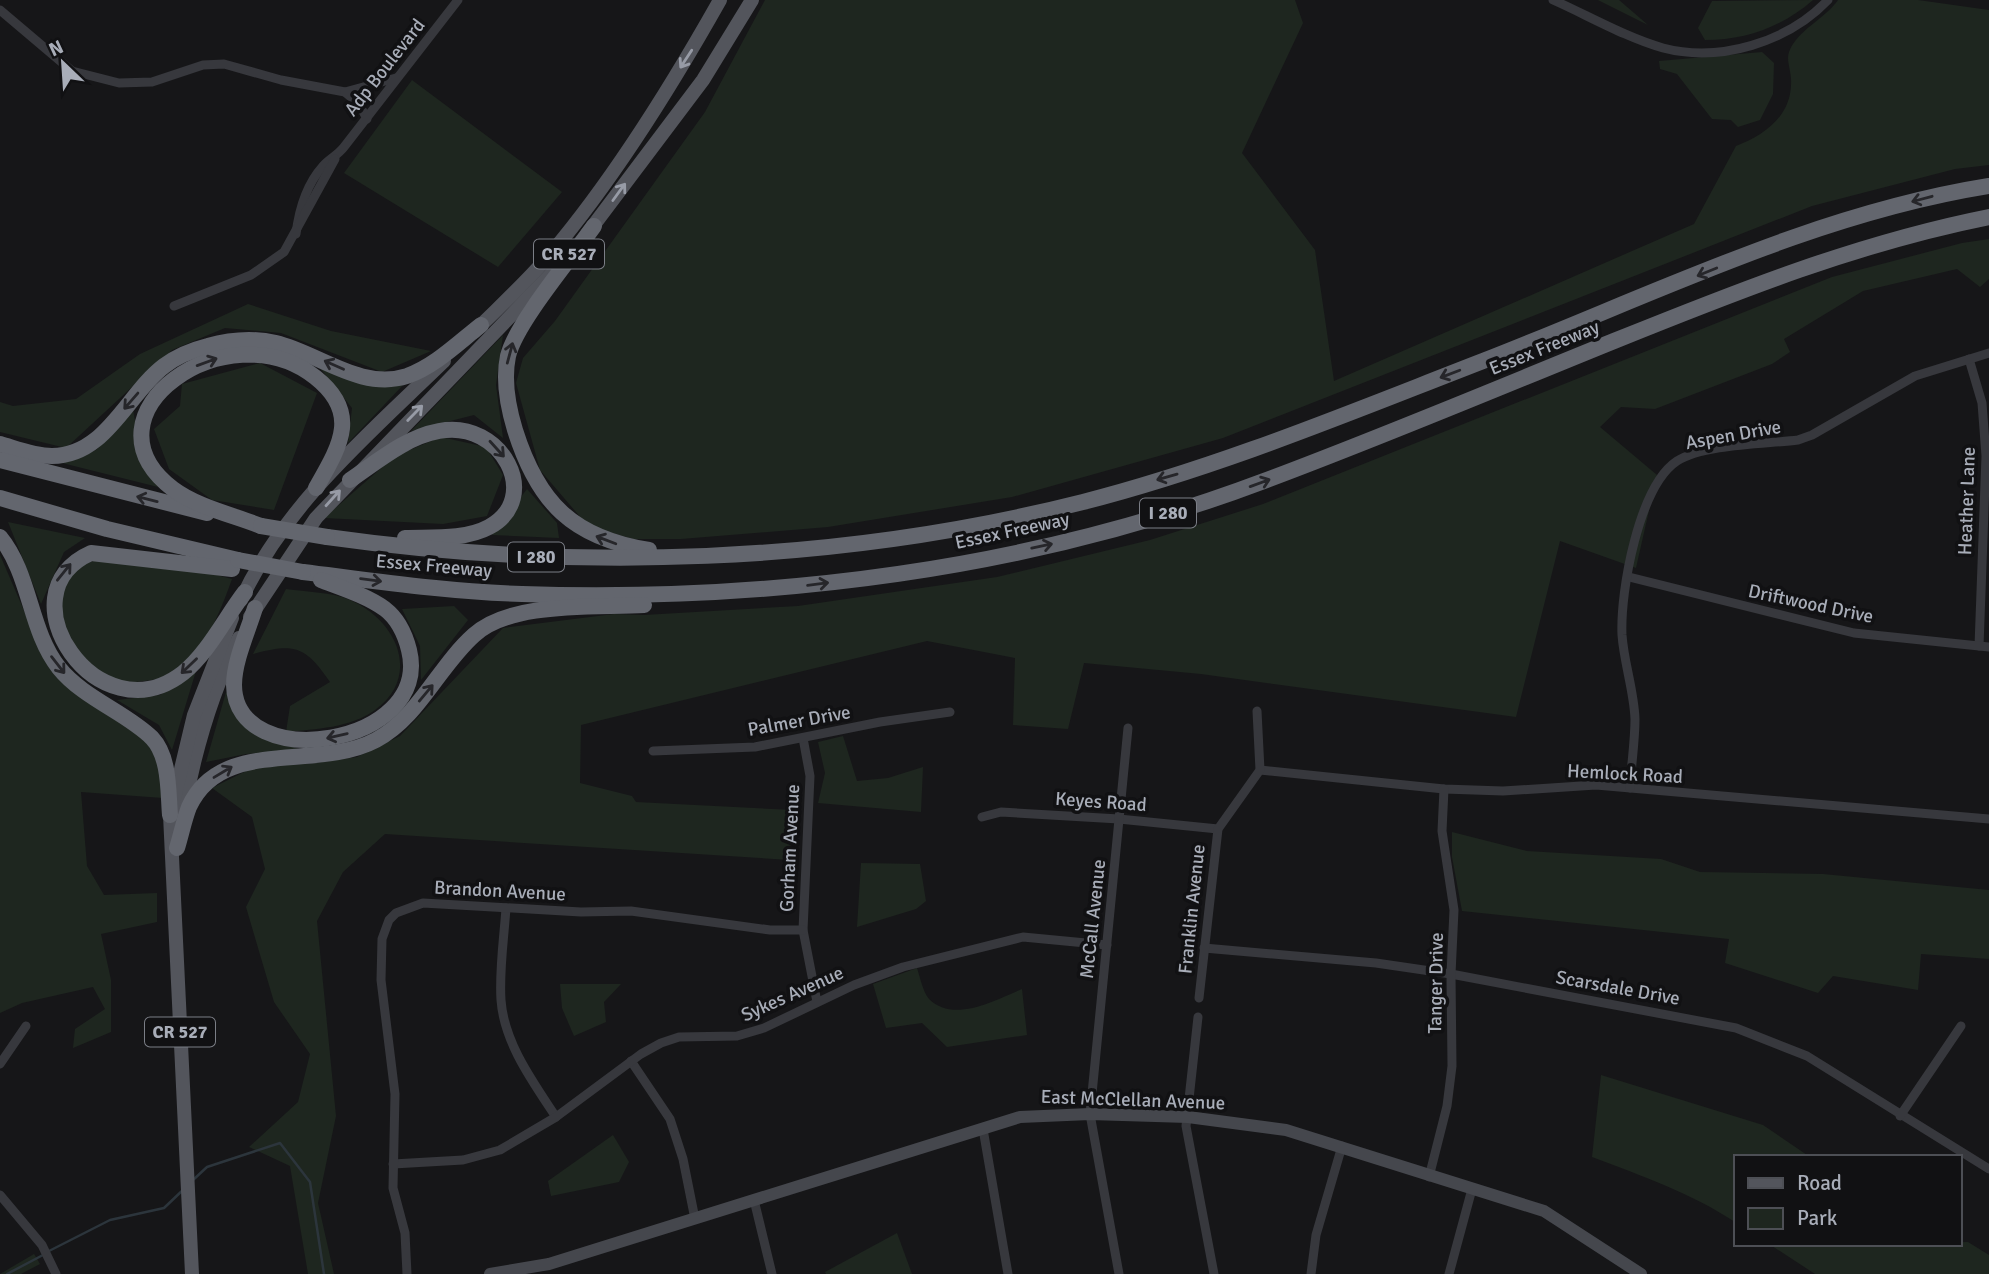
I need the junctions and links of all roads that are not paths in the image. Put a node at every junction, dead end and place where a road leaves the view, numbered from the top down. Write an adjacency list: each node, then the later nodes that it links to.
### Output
1 (458, 0): 8 (street, Adp Boulevard)
2 (720, 0): 16 (main road, CR 527, one-way to 16)
3 (742, 0): 10 (main road)
4 (752, 0): 10 (main road, CR 527)
5 (1553, 0): 6 (street)
6 (1828, 0)
7 (0, 10): 9 (street)
8 (396, 78): 9 (street); 11 (street, Adp Boulevard)
9 (345, 92): 11 (street)
10 (675, 117): 14 (main road, CR 527, one-way to 10)
11 (367, 119): 15 (street, Adp Boulevard)
12 (1989, 186): 27 (highway, Essex Freeway / I 280, one-way to 27)
13 (1989, 218): 31 (highway, Essex Freeway / I 280, one-way to 13)
14 (594, 226): 21 (main road, CR 527, one-way to 14); 27 (highway, one-way to 14)
15 (174, 306)
16 (481, 325): 19 (highway, one-way to 19); 22 (main road, CR 527)
17 (1989, 353): 18 (street, Aspen Drive)
18 (1969, 359): 30 (street, Aspen Drive); 34 (street, Heather Lane)
19 (0, 444)
20 (0, 460): 24 (highway, Essex Freeway / I 280, one-way to 20)
21 (351, 480): 26 (highway, one-way to 26); 33 (main road, CR 527, one-way to 21)
22 (316, 488): 24 (highway, one-way to 22); 32 (main road, CR 527)
23 (0, 498): 28 (highway, Essex Freeway / I 280)
24 (261, 526): 26 (highway, Essex Freeway / I 280, bridge)
25 (0, 537): 43 (highway, one-way to 43)
26 (352, 541): 27 (highway, Essex Freeway / I 280)
27 (746, 553)
28 (235, 564): 29 (highway, Essex Freeway / I 280, bridge); 32 (highway, one-way to 28)
29 (303, 572): 31 (highway, Essex Freeway / I 280, one-way to 31); 33 (highway, one-way to 33)
30 (1629, 577): 34 (street, Driftwood Drive); 41 (street, Aspen Drive)
31 (780, 588): 48 (highway, one-way to 31)
32 (244, 592): 43 (main road, CR 527)
33 (255, 608): 48 (main road, CR 527)
34 (1984, 646)
35 (1257, 711): 40 (street)
36 (950, 712): 38 (street, Palmer Drive)
37 (1128, 727): 45 (street, McCall Avenue)
38 (803, 738): 39 (street, Palmer Drive); 51 (street, Gorham Avenue)
39 (653, 751)
40 (1260, 771): 42 (street, Hemlock Road); 47 (street, Franklin Avenue)
41 (1630, 788): 42 (street, Hemlock Road); 46 (street, Hemlock Road)
42 (1444, 789): 54 (street, Tanger Drive)
43 (170, 815): 49 (main road, CR 527)
44 (982, 817): 45 (street, Keyes Road)
45 (1119, 819): 47 (street, Keyes Road); 52 (street, McCall Avenue)
46 (1989, 819)
47 (1218, 830): 53 (street, Franklin Avenue)
48 (177, 848): 49 (main road, CR 527)
49 (173, 885): 76 (main road, CR 527)
50 (506, 908): 51 (street, Brandon Avenue); 64 (street); 68 (street, Brandon Avenue)
51 (803, 930): 56 (street, Gorham Avenue)
52 (1107, 944): 56 (street, Sykes Avenue); 62 (street, McCall Avenue)
53 (1204, 948): 54 (street, Scarsdale Drive); 55 (street, Franklin Avenue)
54 (1451, 974): 63 (street, Scarsdale Drive); 70 (street, Tanger Drive)
55 (1199, 998)
56 (817, 1002): 60 (street, Sykes Avenue)
57 (1198, 1017): 65 (street)
58 (26, 1026): 61 (street)
59 (1961, 1026): 63 (street)
60 (631, 1061): 64 (street, Sykes Avenue); 74 (street)
61 (0, 1064)
62 (1090, 1114): 65 (street, East McClellan Avenue); 66 (street, East McClellan Avenue); 81 (street, McCall Avenue)
63 (1900, 1116): 69 (street, Scarsdale Drive)
64 (556, 1117): 68 (street, Sykes Avenue)
65 (1188, 1117): 67 (street, East McClellan Avenue); 82 (street)
66 (983, 1129): 73 (street, East McClellan Avenue); 80 (street)
67 (1342, 1146): 70 (street, East McClellan Avenue); 83 (street)
68 (393, 1164): 77 (street, Brandon Avenue)
69 (1989, 1169)
70 (1429, 1177): 71 (street, East McClellan Avenue)
71 (1472, 1189): 84 (street); 85 (street, East McClellan Avenue)
72 (0, 1195): 75 (street)
73 (754, 1200): 74 (street, East McClellan Avenue); 79 (street)
74 (695, 1219): 78 (street, East McClellan Avenue)
75 (56, 1274)
76 (192, 1274)
77 (407, 1274)
78 (490, 1274)
79 (772, 1274)
80 (1008, 1274)
81 (1119, 1274)
82 (1214, 1274)
83 (1311, 1274)
84 (1449, 1274)
85 (1641, 1274)

